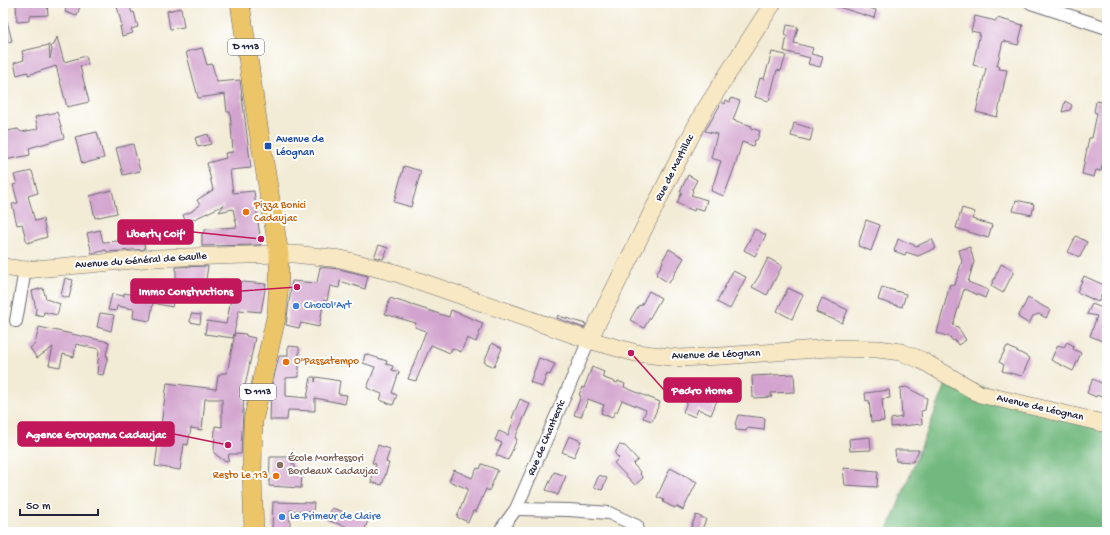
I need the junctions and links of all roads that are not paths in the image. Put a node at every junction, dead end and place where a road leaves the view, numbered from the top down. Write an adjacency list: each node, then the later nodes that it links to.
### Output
1 (240, 3): 5 (main road, D 1113)
2 (773, 3): 9 (street, Rue de Martillac)
3 (1031, 3): 4 (street)
4 (1107, 28)
5 (279, 254): 7 (street, Avenue du Général de Gaulle); 9 (street, Avenue de Léognan); 13 (main road, D 1113)
6 (3, 267): 7 (street, Avenue du Général de Gaulle)
7 (26, 270): 8 (street)
8 (16, 321)
9 (589, 340): 10 (street, Avenue de Léognan); 11 (street, Rue de Chantecric)
10 (1107, 424)
11 (516, 509): 12 (street); 14 (street, Rue de Chantecric)
12 (637, 526)
13 (254, 532)
14 (499, 532)

